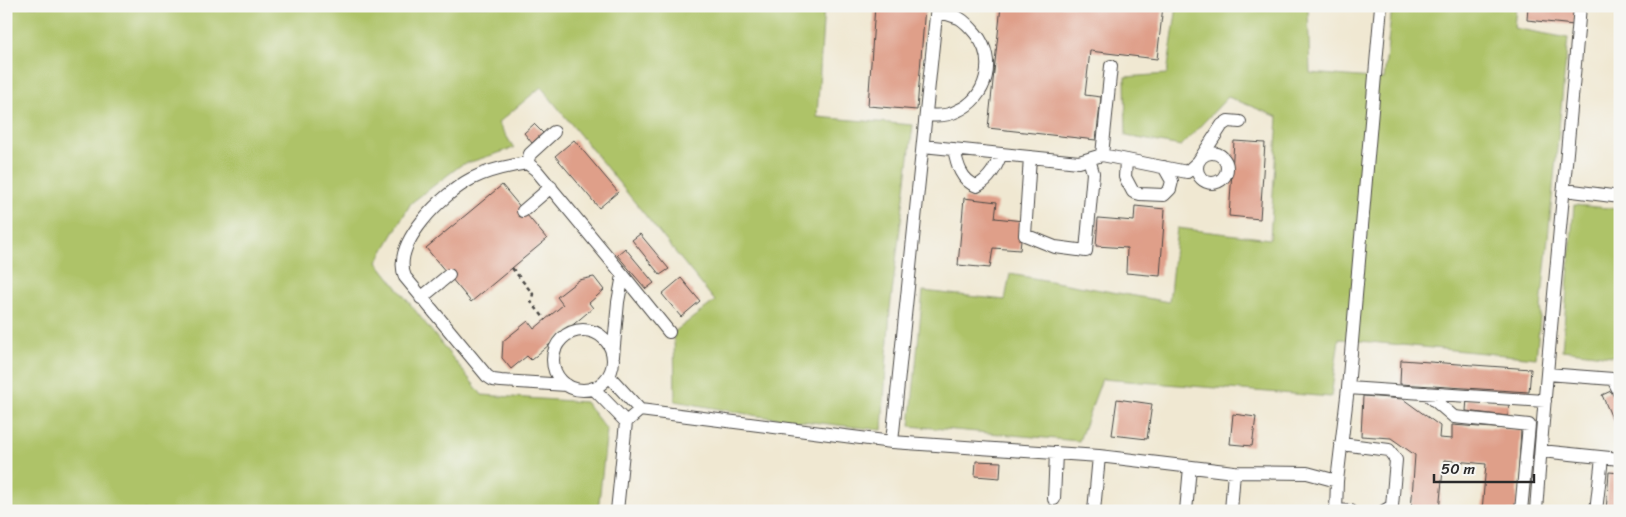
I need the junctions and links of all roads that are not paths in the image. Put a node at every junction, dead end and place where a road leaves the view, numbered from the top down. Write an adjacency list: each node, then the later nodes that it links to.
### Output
1 (1381, 6): 30 (lane)
2 (1580, 6): 18 (lane)
3 (937, 9): 5 (lane); 5 (lane)
4 (1111, 66): 11 (lane)
5 (926, 115): 8 (lane)
6 (1240, 122): 16 (lane)
7 (554, 132): 15 (lane)
8 (924, 146): 9 (lane); 36 (lane)
9 (954, 149): 10 (lane); 10 (lane)
10 (1001, 154): 12 (lane)
11 (1102, 155): 13 (lane); 14 (lane)
12 (1030, 157): 13 (lane); 13 (lane)
13 (1089, 159)
14 (1126, 160): 16 (lane); 16 (lane)
15 (527, 163): 17 (lane); 23 (lane)
16 (1164, 167)
17 (551, 187): 20 (lane); 22 (lane)
18 (1565, 190): 19 (lane); 26 (lane)
19 (1620, 197)
20 (523, 211)
21 (449, 275): 23 (lane)
22 (622, 275): 24 (lane); 25 (lane)
23 (421, 298): 28 (lane)
24 (669, 332)
25 (613, 356): 27 (lane); 28 (lane)
26 (1547, 374): 32 (lane); 33 (lane)
27 (609, 376): 29 (lane); 34 (lane)
28 (567, 385): 29 (lane)
29 (594, 388): 35 (lane)
30 (1348, 388): 31 (lane); 37 (lane)
31 (1426, 393): 33 (lane); 54 (lane)
32 (1620, 393)
33 (1545, 401): 38 (lane)
34 (640, 410): 35 (lane); 36 (lane)
35 (626, 422): 48 (lane)
36 (892, 442): 39 (lane)
37 (1341, 444): 45 (lane); 53 (lane)
38 (1540, 451): 41 (lane); 55 (lane)
39 (1056, 453): 40 (lane); 46 (lane)
40 (1099, 456): 43 (lane); 49 (lane)
41 (1602, 458): 42 (lane); 56 (lane)
42 (1620, 459)
43 (1190, 467): 44 (lane); 50 (lane)
44 (1234, 472): 45 (lane); 51 (lane)
45 (1337, 481): 47 (lane)
46 (1054, 499)
47 (1336, 510): 52 (lane)
48 (617, 511)
49 (1094, 511)
50 (1186, 511)
51 (1231, 511)
52 (1351, 511)
53 (1384, 511)
54 (1521, 511)
55 (1536, 511)
56 (1596, 511)

